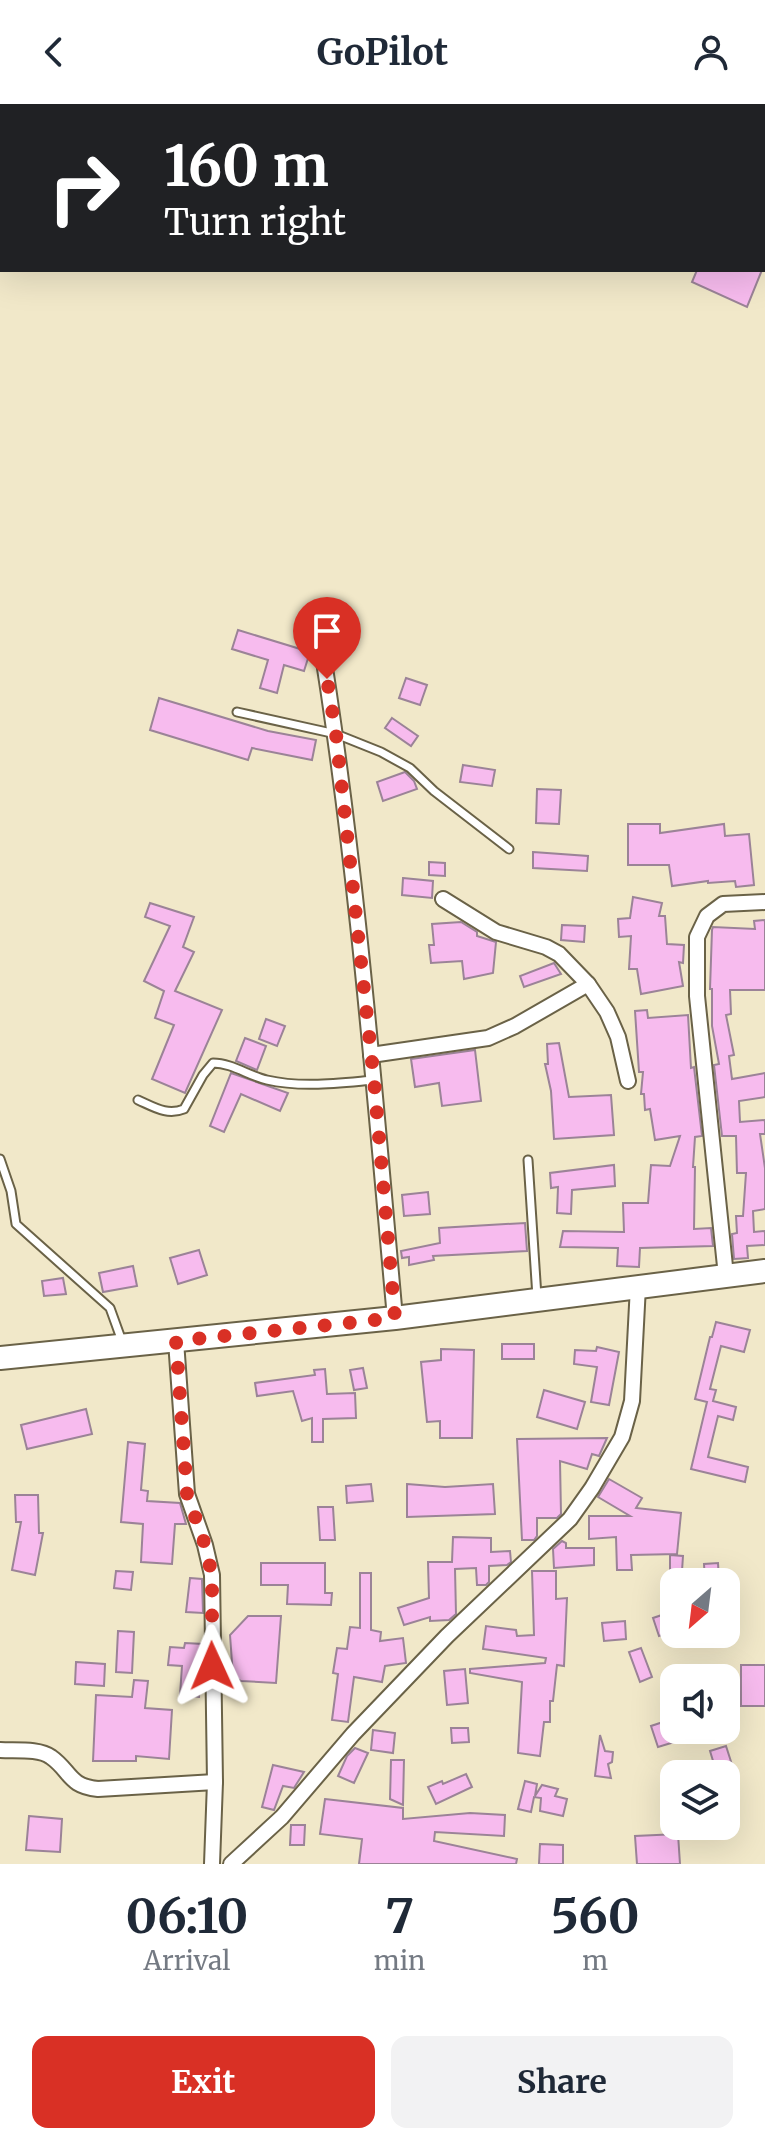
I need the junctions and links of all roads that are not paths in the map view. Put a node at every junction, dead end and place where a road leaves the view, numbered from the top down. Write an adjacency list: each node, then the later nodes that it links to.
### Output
1 (318, 624): 3 (street)
2 (237, 712): 3 (lane)
3 (336, 734): 4 (lane); 8 (street)
4 (509, 849)
5 (443, 899): 7 (street)
6 (765, 902): 15 (street)
7 (588, 984): 8 (street); 10 (street)
8 (371, 1055): 9 (street)
9 (374, 1080): 11 (lane); 18 (street)
10 (628, 1081)
11 (138, 1100)
12 (0, 1159): 20 (lane)
13 (528, 1160): 17 (lane)
14 (765, 1271): 15 (main road)
15 (726, 1276): 16 (main road)
16 (638, 1286): 17 (main road); 25 (street)
17 (537, 1299): 18 (main road)
18 (395, 1318): 19 (main road)
19 (176, 1341): 20 (main road); 23 (street)
20 (124, 1346): 21 (main road)
21 (0, 1358)
22 (0, 1750): 23 (street)
23 (215, 1782): 24 (street)
24 (212, 1864)
25 (231, 1864)

